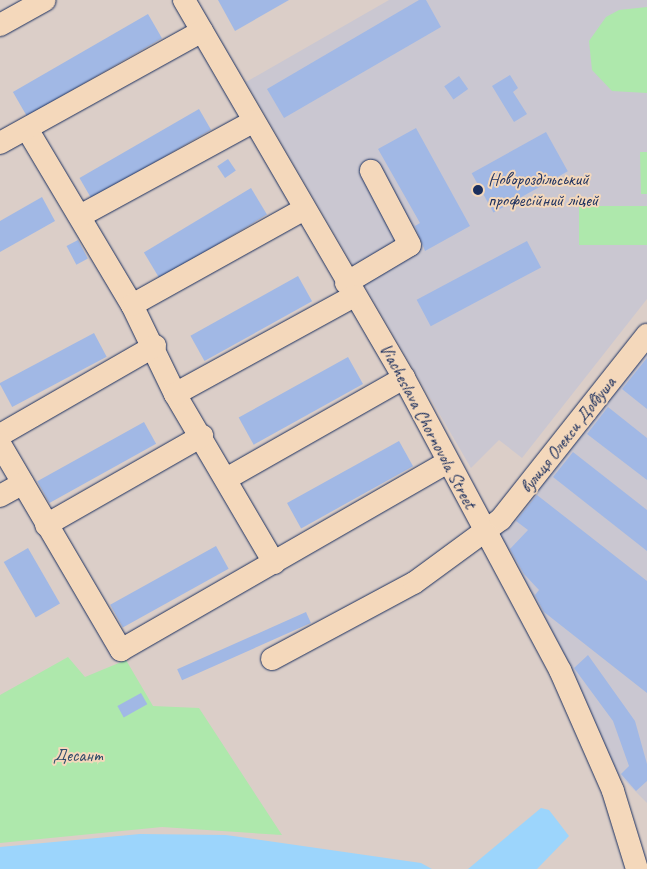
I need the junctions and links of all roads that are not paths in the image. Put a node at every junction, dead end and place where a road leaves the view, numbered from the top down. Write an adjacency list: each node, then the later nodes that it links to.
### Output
1 (44, 0): 3 (street)
2 (184, 0): 4 (street, Viacheslava Chornovola Street)
3 (0, 25)
4 (202, 31): 5 (street, Viacheslava Chornovola Street); 6 (street)
5 (254, 121): 9 (street, Viacheslava Chornovola Street); 10 (street)
6 (27, 130): 7 (street); 10 (street)
7 (0, 143)
8 (371, 171): 11 (street)
9 (303, 210): 11 (street, Viacheslava Chornovola Street); 12 (street)
10 (80, 216): 12 (street)
11 (350, 289): 15 (street, Viacheslava Chornovola Street); 16 (street)
12 (132, 305): 14 (street)
13 (647, 335): 25 (street, вулиця Олекси Довбуша)
14 (154, 346): 16 (street); 17 (street)
15 (404, 378): 20 (street, Viacheslava Chornovola Street); 21 (street)
16 (175, 394): 18 (street)
17 (0, 435)
18 (202, 436): 21 (street); 24 (street)
19 (0, 444): 22 (street)
20 (448, 462): 25 (street, Viacheslava Chornovola Street); 26 (street)
21 (226, 478): 26 (street)
22 (23, 483): 23 (street); 24 (street)
23 (0, 496)
24 (46, 525): 26 (street)
25 (483, 529): 27 (street, вулиця Олекси Довбуша); 28 (street, Viacheslava Chornovola Street)
26 (274, 563)
27 (272, 660)
28 (637, 869)

